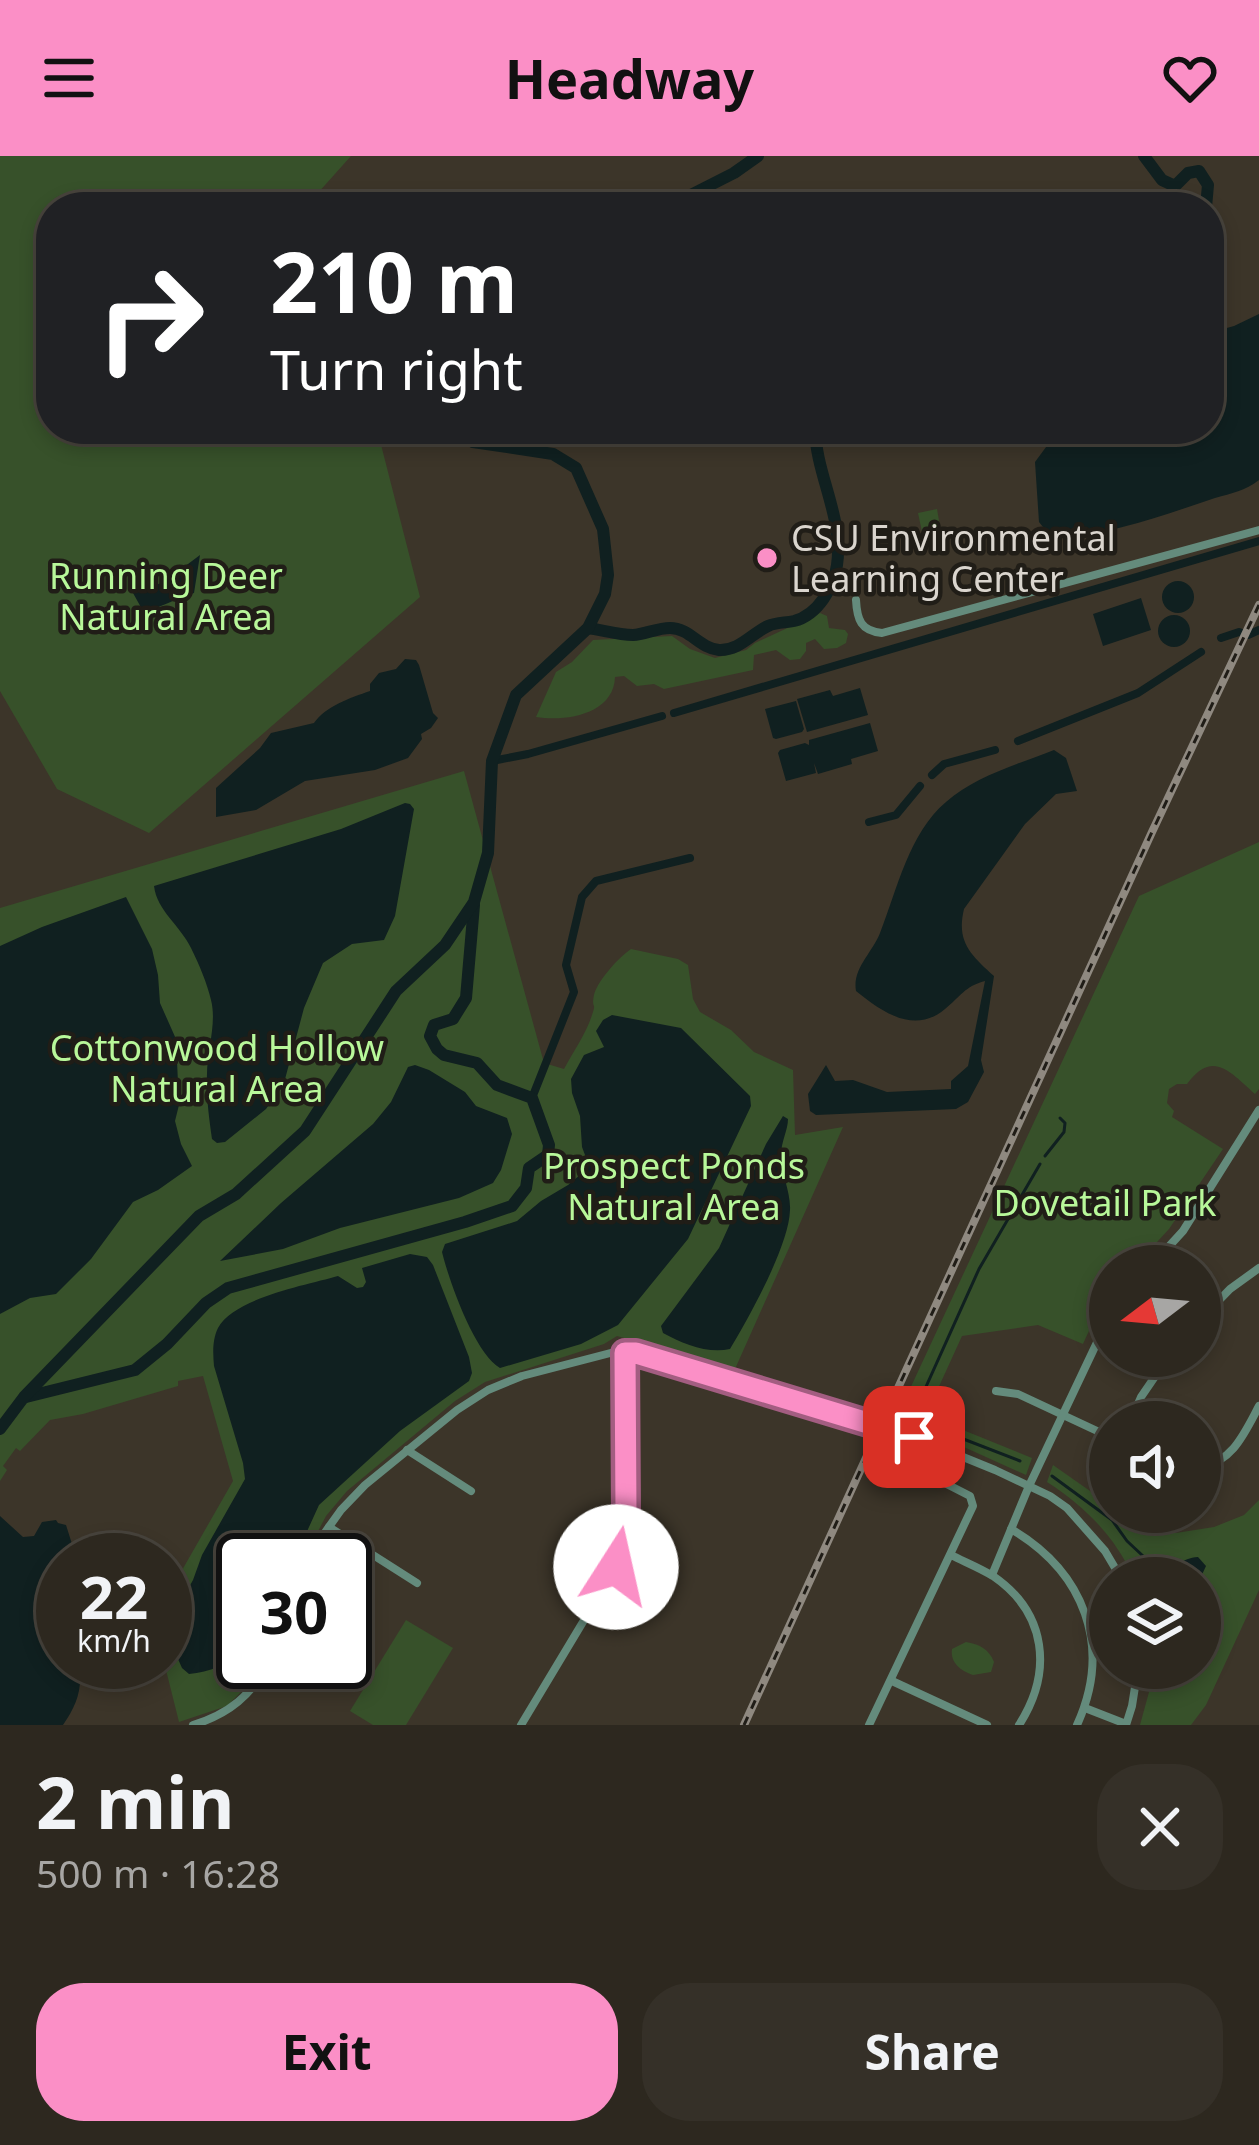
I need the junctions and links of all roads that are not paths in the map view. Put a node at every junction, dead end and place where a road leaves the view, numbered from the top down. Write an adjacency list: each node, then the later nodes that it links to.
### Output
1 (1259, 530): 2 (street)
2 (856, 600)
3 (1259, 1110): 4 (street)
4 (1170, 1245)
5 (1257, 1273): 6 (street)
6 (1221, 1298)
7 (626, 1358): 13 (street); 16 (street); 30 (street)
8 (1089, 1358): 11 (street)
9 (996, 1391): 11 (street)
10 (1259, 1406): 14 (street)
11 (1062, 1414): 12 (street); 16 (street)
12 (1089, 1428)
13 (407, 1450): 17 (street); 18 (street)
14 (1221, 1460)
15 (932, 1476): 21 (street)
16 (1029, 1486): 19 (street); 22 (street)
17 (471, 1491)
18 (329, 1527): 20 (street); 24 (street)
19 (1011, 1529): 23 (street); 28 (street)
20 (326, 1533)
21 (951, 1555): 23 (street); 25 (street)
22 (1109, 1557)
23 (992, 1575): 33 (street)
24 (417, 1583)
25 (892, 1682): 31 (street); 32 (street)
26 (253, 1689): 29 (street)
27 (1134, 1689): 35 (street)
28 (1084, 1708): 34 (street); 35 (street)
29 (194, 1725)
30 (521, 1725)
31 (869, 1725)
32 (987, 1725)
33 (1019, 1725)
34 (1077, 1725)
35 (1126, 1725)

